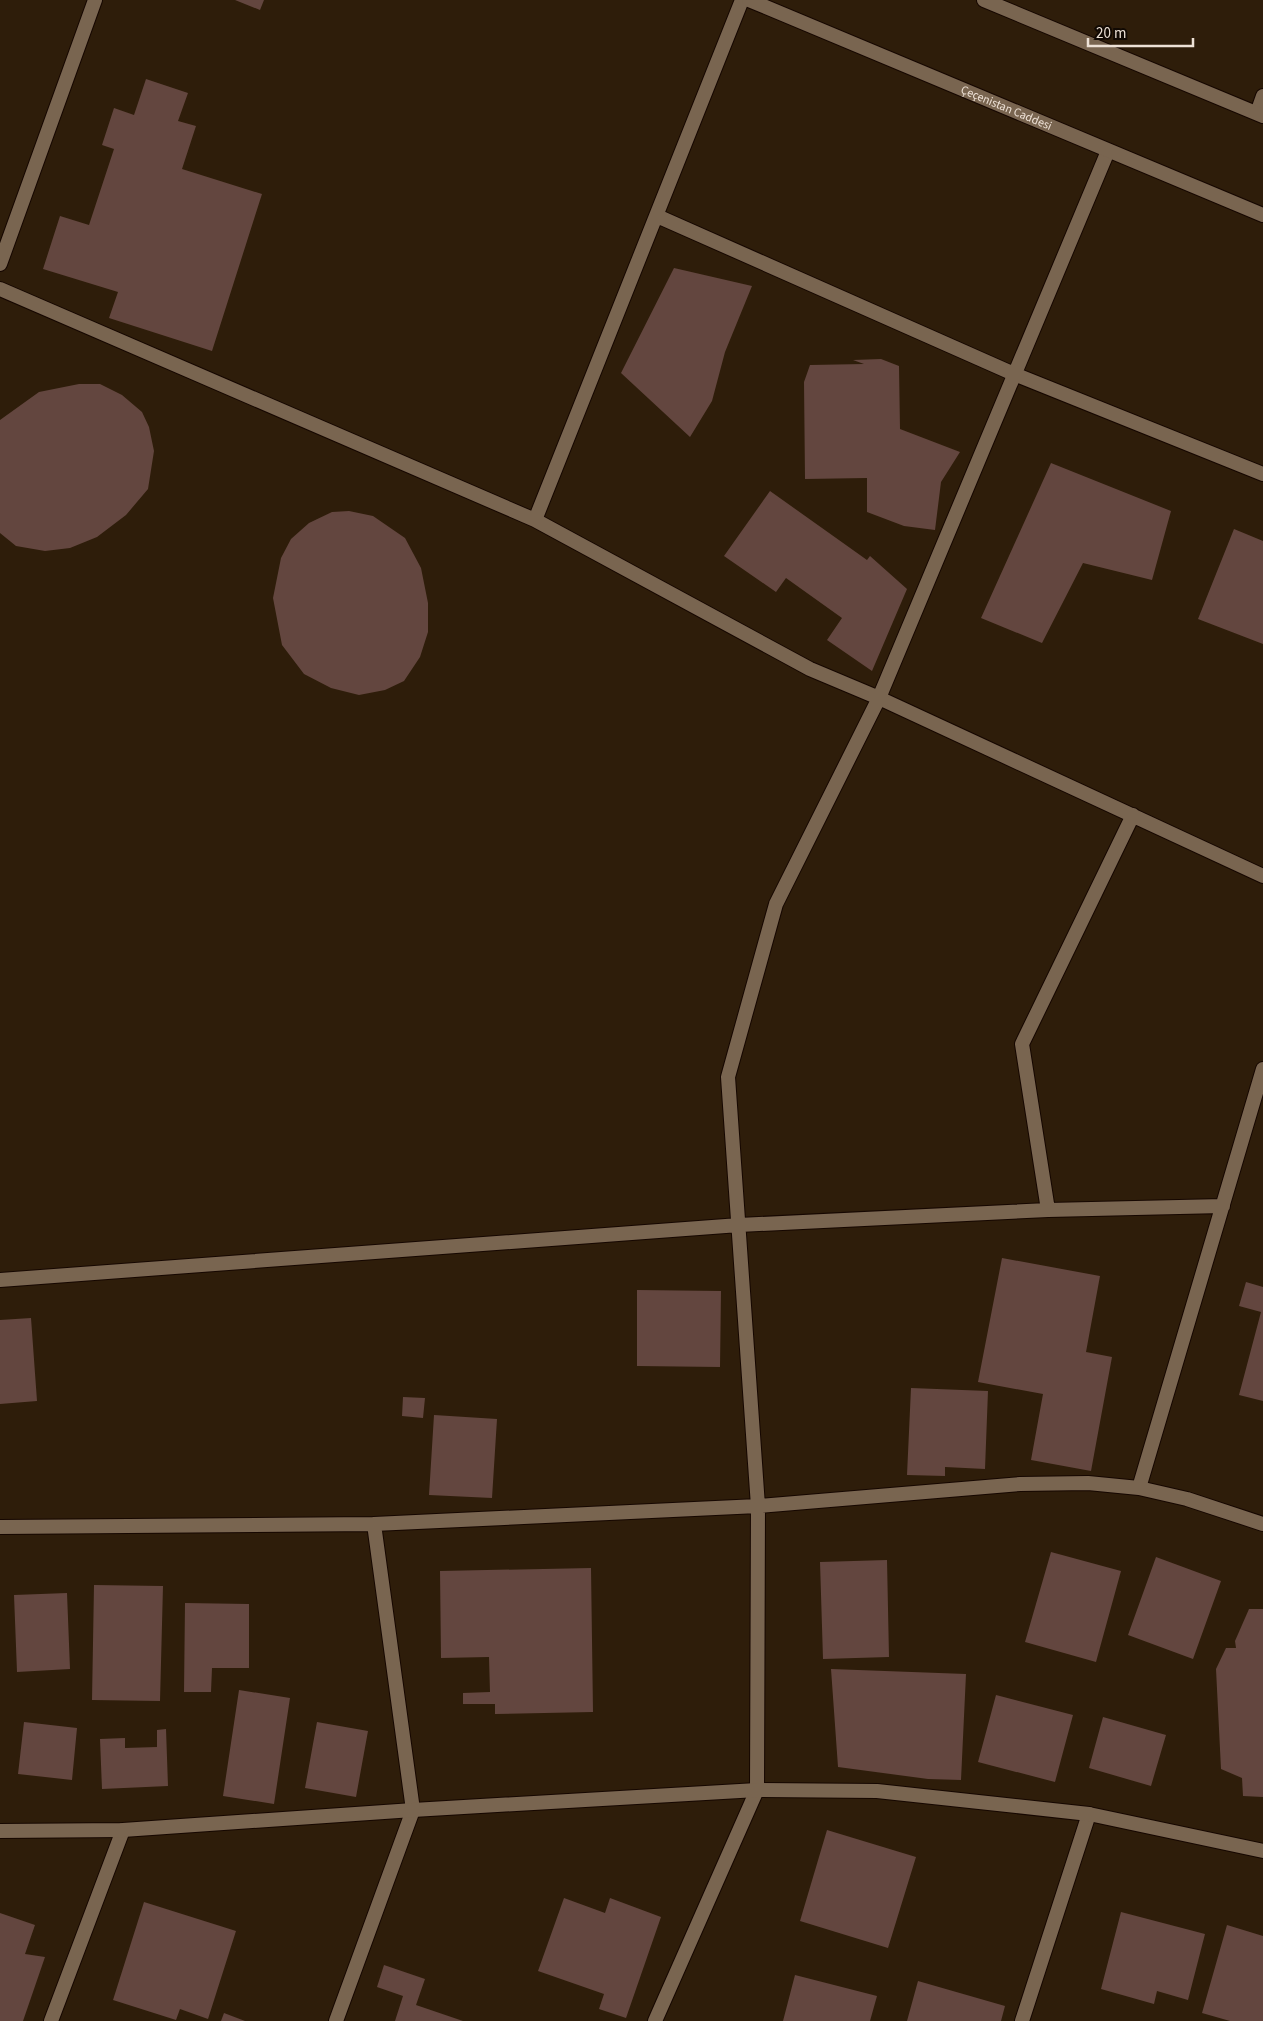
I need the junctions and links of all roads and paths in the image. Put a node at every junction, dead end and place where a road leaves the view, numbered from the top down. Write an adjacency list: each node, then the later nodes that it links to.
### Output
1 (95, 0): 10 (street)
2 (742, 0): 9 (street)
3 (749, 0): 7 (street, Çeçenistan Caddesi)
4 (984, 0): 6 (street)
5 (1263, 96): 6 (street)
6 (1260, 115)
7 (1108, 151): 8 (street, Çeçenistan Caddesi); 12 (street)
8 (1263, 215)
9 (656, 216): 12 (street); 14 (street)
10 (0, 264)
11 (0, 289): 14 (street)
12 (1014, 374): 13 (street); 15 (street)
13 (1263, 474)
14 (535, 520): 15 (street)
15 (879, 698): 16 (street); 21 (street)
16 (1133, 815): 17 (street); 20 (street)
17 (1263, 876)
18 (1263, 1069): 19 (street)
19 (1223, 1206): 20 (street); 23 (street)
20 (1048, 1210): 21 (street)
21 (739, 1225): 22 (street); 24 (street)
22 (0, 1280)
23 (1139, 1488): 24 (street); 26 (street)
24 (758, 1506): 25 (street); 28 (street)
25 (374, 1524): 27 (street); 29 (street)
26 (1263, 1524)
27 (0, 1527)
28 (757, 1790): 29 (street); 30 (street); 36 (street)
29 (413, 1810): 31 (street); 35 (street)
30 (1089, 1814): 33 (street); 37 (street)
31 (123, 1830): 32 (street); 34 (street)
32 (0, 1831)
33 (1263, 1851)
34 (51, 2021)
35 (336, 2021)
36 (655, 2021)
37 (1022, 2021)

